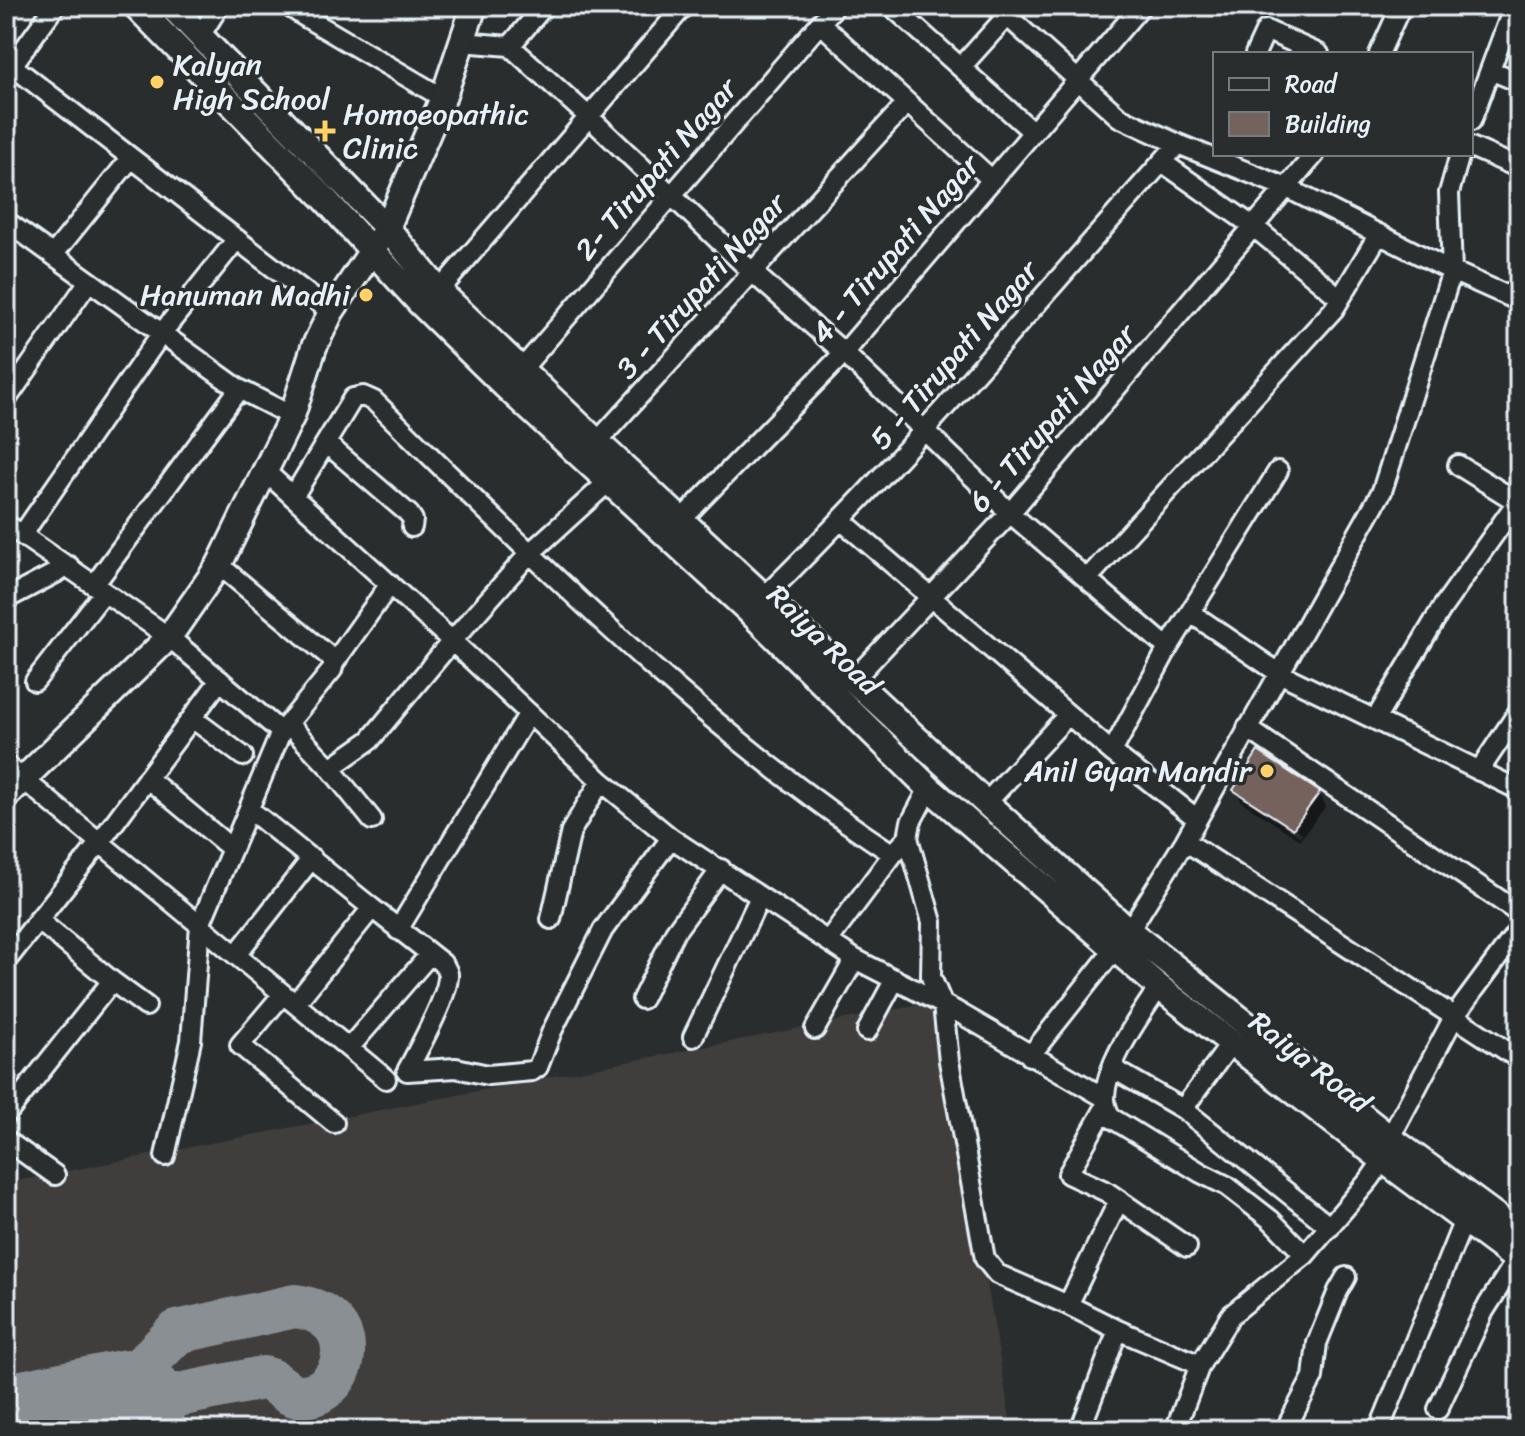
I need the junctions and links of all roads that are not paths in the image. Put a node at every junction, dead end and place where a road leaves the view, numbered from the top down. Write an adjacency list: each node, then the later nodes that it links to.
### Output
1 (55, 6): 23 (street)
2 (136, 6): 50 (street, Raiya Road)
3 (171, 6): 17 (street, Raiya Road)
4 (219, 6): 17 (street)
5 (288, 6): 15 (street)
6 (474, 6): 18 (street)
7 (544, 6): 19 (street)
8 (684, 6): 31 (street)
9 (835, 6): 16 (street, 2- Tirupati Nagar)
10 (1141, 6): 26 (street, 4 - Tirupati Nagar)
11 (1401, 6): 22 (street)
12 (1514, 6): 25 (street)
13 (896, 10): 24 (street)
14 (1002, 11): 24 (street); 26 (street)
15 (308, 12): 28 (street)
16 (820, 23): 29 (street); 44 (street, 2- Tirupati Nagar)
17 (200, 36): 47 (street, Raiya Road)
18 (461, 42): 19 (street); 28 (street)
19 (510, 46): 31 (street)
20 (1256, 52): 21 (street)
21 (1315, 52)
22 (1380, 52)
23 (8, 67): 39 (street)
24 (961, 67): 32 (street)
25 (1490, 70): 27 (street); 30 (street)
26 (1079, 81): 32 (street, 4 - Tirupati Nagar); 33 (street)
27 (1519, 82)
28 (443, 98): 47 (street)
29 (906, 104): 42 (street); 52 (street, 3 - Tirupati Nagar)
30 (1473, 116)
31 (589, 117): 44 (street); 55 (street)
32 (1033, 132): 42 (street, 4 - Tirupati Nagar)
33 (1178, 144): 35 (street); 40 (street, 5 - Tirupati Nagar)
34 (1473, 148): 41 (street)
35 (1212, 149)
36 (1225, 156): 43 (street)
37 (1313, 156): 43 (street, 6 - Tirupati Nagar)
38 (1459, 156): 53 (street)
39 (131, 158): 49 (street); 51 (street)
40 (1162, 162): 46 (street); 65 (street, 5 - Tirupati Nagar)
41 (1519, 168)
42 (991, 179): 60 (street, 4 - Tirupati Nagar)
43 (1287, 188): 46 (street, 6 - Tirupati Nagar); 48 (street)
44 (670, 194): 52 (street); 61 (street, 2- Tirupati Nagar)
45 (8, 225): 51 (street)
46 (1254, 227): 56 (street); 74 (street, 6 - Tirupati Nagar)
47 (387, 228): 50 (street); 55 (street, Raiya Road)
48 (1379, 234): 53 (street); 56 (street)
49 (237, 239): 58 (street); 59 (street)
50 (372, 252): 58 (street); 71 (street, Raiya Road)
51 (53, 255): 54 (street)
52 (751, 271): 60 (street); 66 (street, 3 - Tirupati Nagar)
53 (1452, 271): 57 (street); 93 (street)
54 (89, 281): 59 (street); 63 (street)
55 (439, 291): 61 (street, Raiya Road)
56 (1340, 298): 82 (street)
57 (1519, 301)
58 (331, 312): 64 (street)
59 (161, 334): 62 (street); 78 (street)
60 (844, 353): 65 (street); 75 (street, 4 - Tirupati Nagar)
61 (521, 370): 66 (street, Raiya Road)
62 (239, 389): 64 (street); 84 (street)
63 (6, 400)
64 (292, 416): 70 (street)
65 (925, 432): 74 (street); 76 (street, 5 - Tirupati Nagar)
66 (597, 442): 71 (street, Raiya Road)
67 (326, 443): 72 (street); 77 (street); 79 (street)
68 (1458, 465): 73 (street)
69 (1278, 471): 88 (street)
70 (266, 472): 72 (street); 80 (street)
71 (616, 474): 75 (street, Raiya Road); 79 (street); 111 (street, Raiya Road)
72 (293, 497): 83 (street)
73 (1518, 502): 101 (street)
74 (1010, 513): 82 (street); 85 (street, 6 - Tirupati Nagar)
75 (681, 520): 86 (street, Raiya Road)
76 (842, 521): 85 (street); 86 (street, 5 - Tirupati Nagar)
77 (412, 527)
78 (14, 530): 81 (street)
79 (530, 553): 90 (street); 122 (street)
80 (219, 565): 89 (street); 92 (street)
81 (69, 566): 84 (street); 87 (street)
82 (1087, 579): 91 (street)
83 (390, 584): 90 (street); 92 (street)
84 (99, 589): 89 (street); 96 (street)
85 (931, 595): 94 (street, 6 - Tirupati Nagar); 99 (street)
86 (765, 596): 94 (street, Raiya Road)
87 (6, 599)
88 (1191, 613): 91 (street); 93 (street)
89 (169, 637): 95 (street); 109 (street)
90 (452, 641): 98 (street); 106 (street)
91 (1168, 648): 104 (street)
92 (334, 663): 102 (street)
93 (1279, 673): 101 (street); 103 (street)
94 (854, 679): 113 (street, Raiya Road)
95 (220, 680): 100 (street); 102 (street)
96 (35, 681)
97 (1519, 711): 107 (street)
98 (529, 713): 110 (street); 132 (street)
99 (1068, 715): 104 (street); 113 (street)
100 (192, 718): 105 (street); 108 (street)
101 (1375, 720): 107 (street)
102 (285, 728): 106 (street); 114 (street)
103 (1247, 728): 115 (street); 127 (street)
104 (1112, 752): 115 (street)
105 (243, 756)
106 (330, 768): 116 (street)
107 (1479, 771): 112 (street)
108 (147, 778): 120 (street); 121 (street)
109 (12, 780): 120 (street)
110 (601, 781): 117 (street); 128 (street)
111 (929, 788): 118 (street); 133 (street, Raiya Road)
112 (1519, 790)
113 (986, 803): 133 (street, Raiya Road)
114 (249, 809): 121 (street); 123 (street)
115 (1196, 818): 119 (street)
116 (372, 820)
117 (671, 838): 124 (street); 135 (street)
118 (908, 838): 122 (street); 144 (street)
119 (1185, 841): 133 (street); 146 (street)
120 (100, 842): 129 (street); 130 (street)
121 (232, 849): 130 (street)
122 (893, 854): 134 (street)
123 (312, 858): 126 (street); 136 (street)
124 (721, 869): 125 (street); 143 (street)
125 (760, 897): 134 (street); 149 (street)
126 (372, 908): 132 (street); 142 (street)
127 (1519, 913)
128 (551, 919)
129 (38, 920): 138 (street); 140 (street)
130 (200, 925): 136 (street); 162 (street)
131 (1519, 929): 146 (street)
132 (398, 930): 135 (street)
133 (1121, 940): 141 (street, Raiya Road); 152 (street); 161 (street, Raiya Road)
134 (828, 941): 137 (street)
135 (430, 954): 151 (street)
136 (236, 955): 142 (street)
137 (855, 959): 139 (street); 147 (street)
138 (6, 961)
139 (895, 979): 144 (street); 148 (street)
140 (112, 981): 145 (street); 158 (street)
141 (1159, 987): 150 (street, Raiya Road); 154 (street)
142 (289, 999): 151 (street); 159 (street)
143 (642, 999)
144 (943, 1005): 152 (street); 172 (street)
145 (146, 1006)
146 (1454, 1017): 153 (street); 161 (street)
147 (815, 1029)
148 (867, 1031)
149 (693, 1037)
150 (1232, 1042): 157 (street); 161 (street, Raiya Road)
151 (349, 1048): 155 (street)
152 (1030, 1056): 156 (street)
153 (1519, 1059)
154 (1112, 1068): 156 (street); 157 (street)
155 (386, 1079)
156 (1105, 1102): 164 (street); 169 (street)
157 (1183, 1109): 166 (street)
158 (6, 1115)
159 (334, 1123)
160 (6, 1140): 163 (street)
161 (1387, 1149): 165 (street, Raiya Road); 166 (street); 167 (street, Raiya Road)
162 (165, 1156)
163 (55, 1175)
164 (1119, 1200): 168 (street); 172 (street)
165 (1464, 1220): 170 (street, Raiya Road); 179 (street)
166 (1330, 1227): 169 (street)
167 (1519, 1233)
168 (1187, 1247)
169 (1305, 1255): 174 (street)
170 (1518, 1260): 175 (street)
171 (1346, 1277): 178 (street)
172 (1068, 1305): 173 (street)
173 (1118, 1330): 174 (street); 176 (street)
174 (1200, 1365): 177 (street)
175 (1438, 1409)
176 (1080, 1430)
177 (1175, 1430)
178 (1285, 1430)
179 (1379, 1430)

